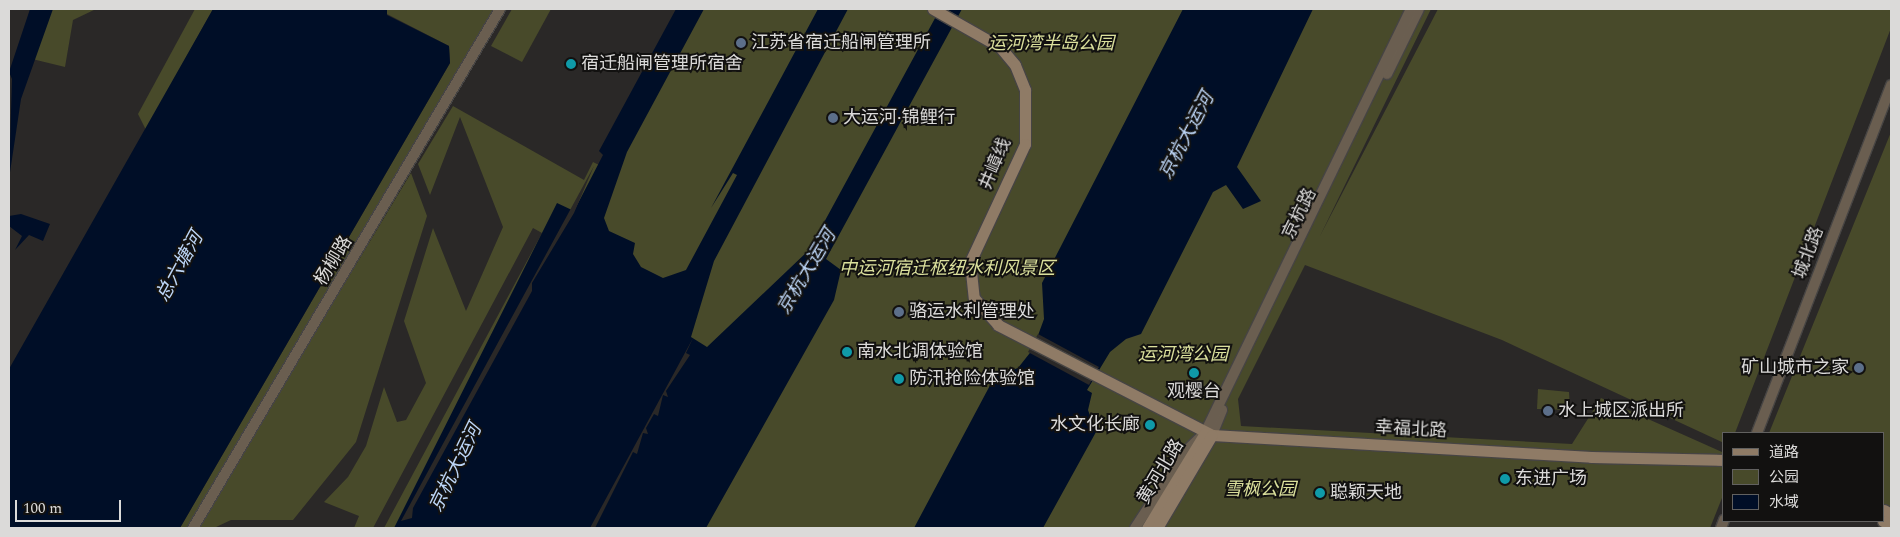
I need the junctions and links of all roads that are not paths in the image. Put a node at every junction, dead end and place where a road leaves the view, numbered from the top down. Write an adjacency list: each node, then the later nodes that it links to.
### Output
1 (500, 9): 10 (street, 杨柳路)
2 (933, 9): 6 (main road, 井嶂线)
3 (1411, 9): 8 (street, 京杭路)
4 (1420, 9): 8 (street, 京杭路)
5 (1891, 85): 7 (street, 城北路)
6 (1110, 383): 8 (main road, 幸福北路)
7 (1757, 432)
8 (1208, 434): 9 (main road, 幸福北路); 11 (street); 12 (main road, 黄河北路); 13 (main road, 黄河北路)
9 (1722, 460)
10 (193, 528)
11 (1135, 528)
12 (1147, 528)
13 (1156, 528)

